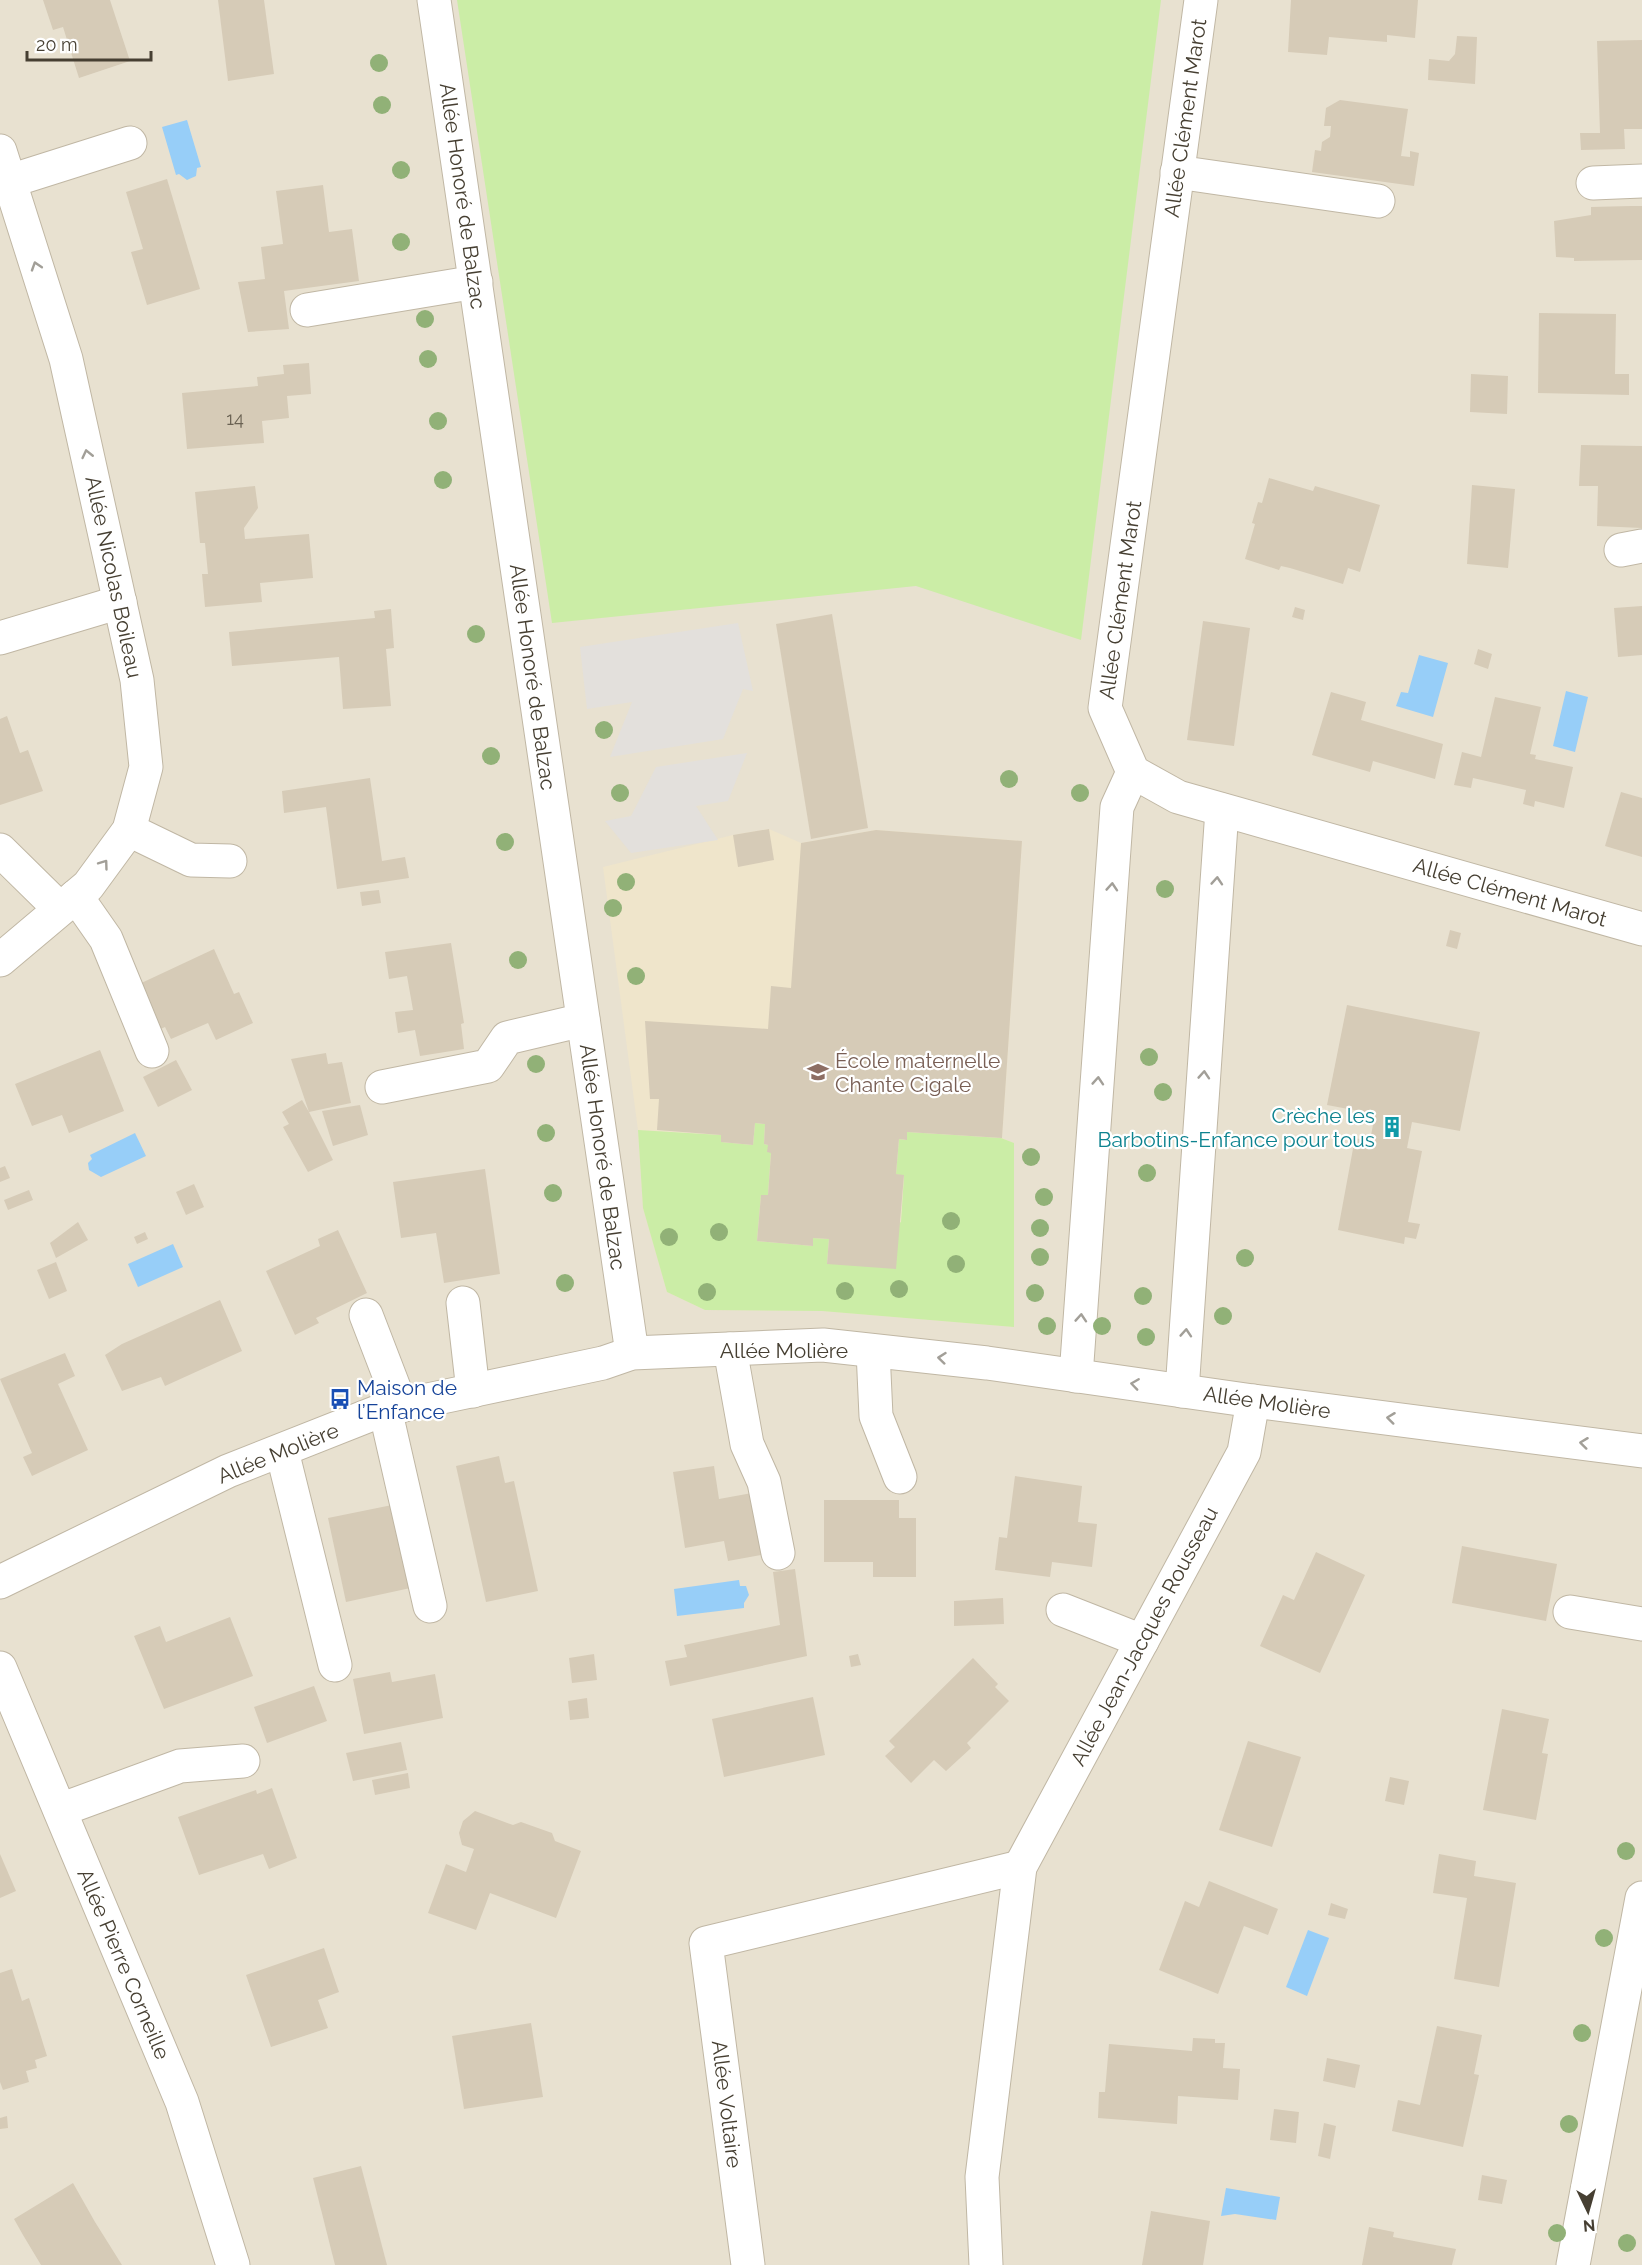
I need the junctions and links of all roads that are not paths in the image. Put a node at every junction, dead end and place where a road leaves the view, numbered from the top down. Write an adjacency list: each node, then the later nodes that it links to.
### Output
1 (434, 0): 9 (street, Allée Honoré de Balzac)
2 (1201, 0): 5 (street, Allée Clément Marot)
3 (130, 143): 4 (street)
4 (5, 166): 11 (street, Allée Nicolas Boileau, one-way to 4)
5 (1177, 172): 8 (street); 13 (street, Allée Clément Marot)
6 (1642, 181): 7 (street)
7 (1593, 183)
8 (1378, 201)
9 (476, 282): 10 (street); 21 (street, Allée Honoré de Balzac)
10 (307, 310)
11 (120, 602): 12 (street); 15 (street, Allée Nicolas Boileau)
12 (0, 638)
13 (1133, 772): 14 (street, Allée Clément Marot); 29 (street, one-way to 13)
14 (1222, 810): 19 (street, Allée Clément Marot); 31 (street, one-way to 14)
15 (129, 830): 17 (street); 18 (street, Allée Nicolas Boileau, one-way to 15)
16 (0, 850): 18 (street)
17 (230, 861)
18 (68, 903): 20 (street, Allée Nicolas Boileau); 22 (street)
19 (1642, 929)
20 (0, 960)
21 (583, 1020): 23 (street); 28 (street, Allée Honoré de Balzac)
22 (152, 1051)
23 (382, 1087)
24 (463, 1303): 30 (street)
25 (366, 1315): 33 (street)
26 (730, 1349): 27 (street, Allée Molière); 28 (street, Allée Molière); 37 (street)
27 (873, 1351): 29 (street, Allée Molière, one-way to 27); 36 (street)
28 (632, 1353): 30 (street, Allée Molière)
29 (1076, 1376): 31 (street, Allée Molière, one-way to 29)
30 (473, 1390): 33 (street, Allée Molière)
31 (1182, 1391): 32 (street, Allée Molière)
32 (1252, 1401): 34 (street, Allée Molière, one-way to 32); 43 (street, Allée Jean-Jacques Rousseau)
33 (393, 1408): 35 (street, Allée Molière); 39 (street)
34 (1642, 1450)
35 (282, 1451): 38 (street, Allée Molière); 44 (street)
36 (900, 1477)
37 (778, 1553)
38 (0, 1582)
39 (430, 1606)
40 (1063, 1610): 43 (street)
41 (1570, 1612): 42 (street)
42 (1642, 1624)
43 (1142, 1641): 48 (street, Allée Jean-Jacques Rousseau)
44 (335, 1665)
45 (0, 1668): 47 (street, Allée Pierre Corneille)
46 (243, 1761): 47 (street)
47 (60, 1810): 50 (street, Allée Pierre Corneille)
48 (1020, 1867): 51 (street, Allée Voltaire); 52 (street, Allée Jean-Jacques Rousseau)
49 (1642, 1898): 53 (street)
50 (233, 2265)
51 (748, 2265)
52 (986, 2265)
53 (1573, 2265)

